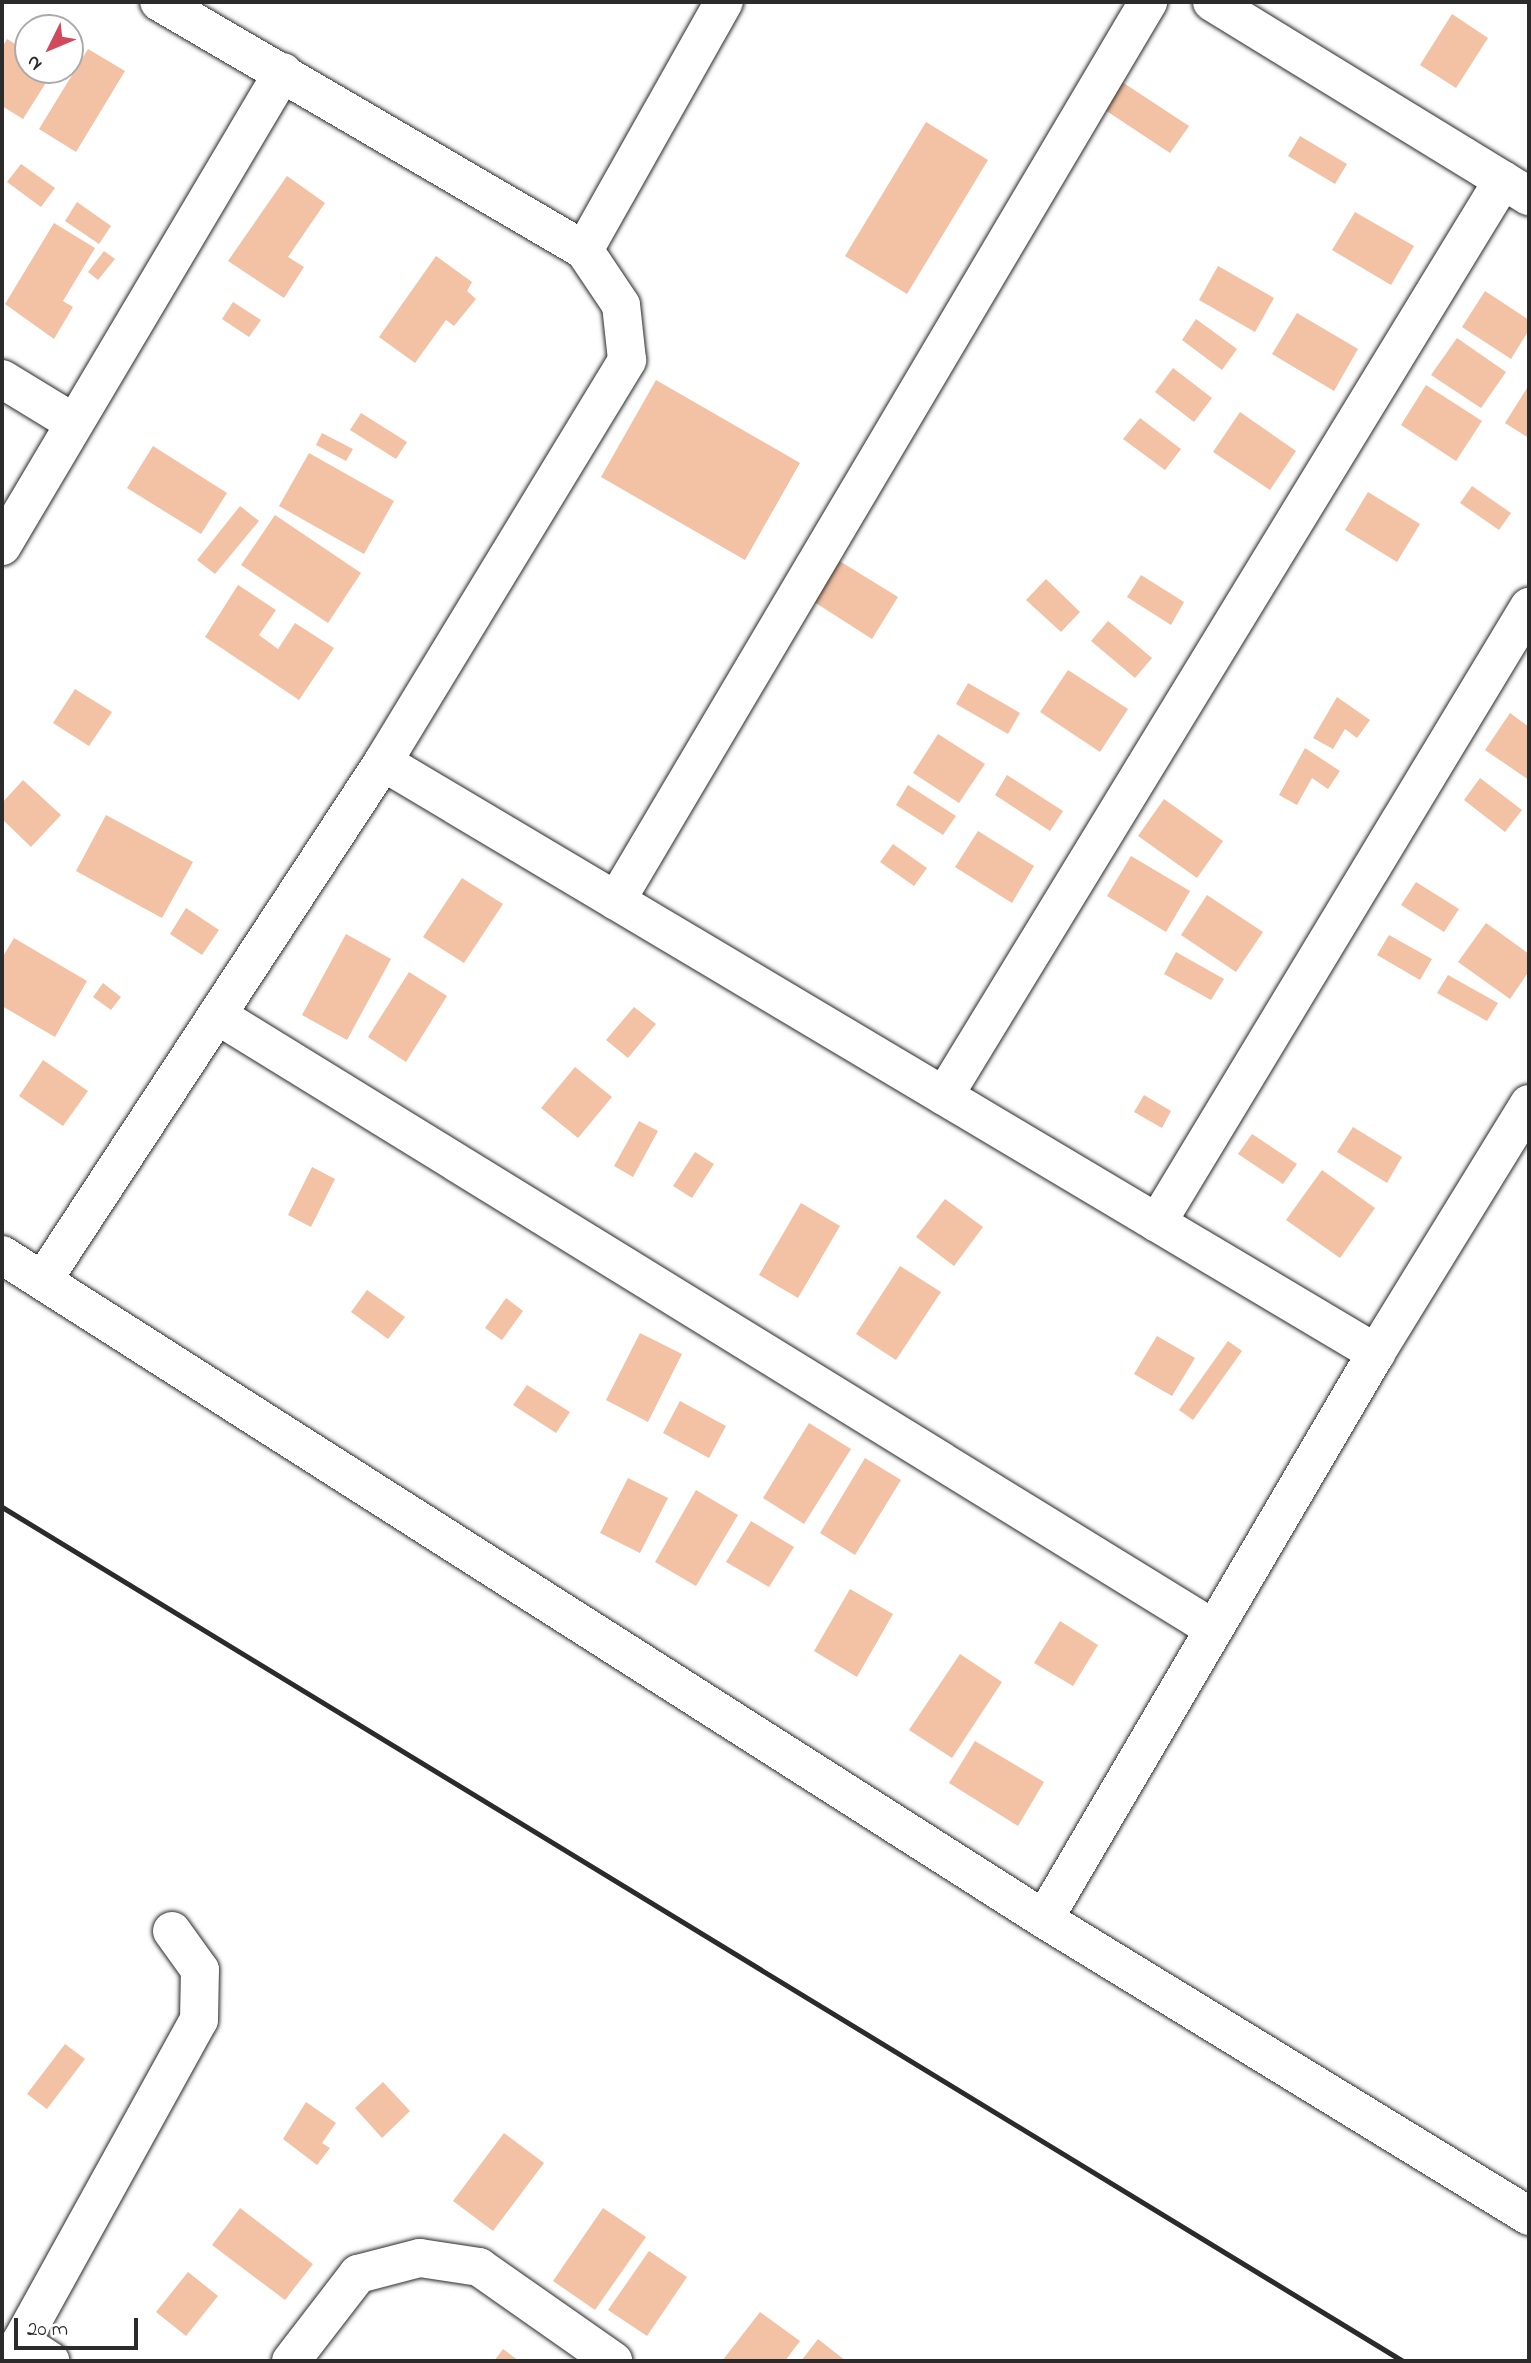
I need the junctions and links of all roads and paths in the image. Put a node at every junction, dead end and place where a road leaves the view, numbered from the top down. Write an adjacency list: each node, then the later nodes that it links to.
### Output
1 (159, 2): 5 (street)
2 (723, 2): 7 (street)
3 (1148, 2): 13 (street)
4 (1212, 2): 6 (street)
5 (283, 72): 7 (street); 9 (street)
6 (1516, 188): 15 (street)
7 (584, 250): 12 (street)
8 (2, 379): 9 (street)
9 (74, 423): 10 (street)
10 (2, 546)
11 (1529, 607): 17 (street)
12 (383, 762): 13 (street); 14 (street)
13 (616, 901): 15 (street)
14 (217, 1015): 19 (street); 21 (street)
15 (944, 1096): 17 (street)
16 (1529, 1104): 20 (street)
17 (1157, 1223): 20 (street)
18 (2, 1255): 19 (street)
19 (43, 1280): 22 (street)
20 (1376, 1353): 21 (street)
21 (1214, 1629): 22 (street)
22 (1044, 1919): 24 (street)
23 (172, 1931): 25 (street)
24 (1529, 2216)
25 (26, 2355)
26 (291, 2361): 27 (street)
27 (613, 2361)

